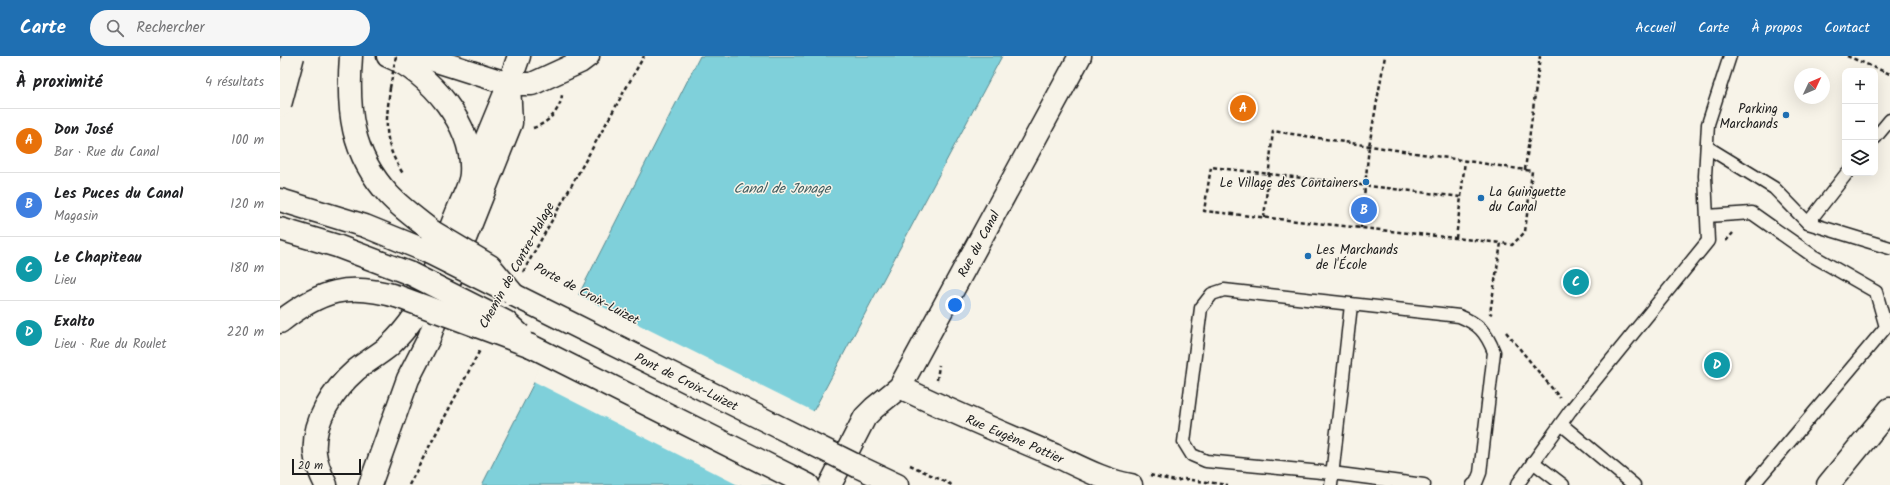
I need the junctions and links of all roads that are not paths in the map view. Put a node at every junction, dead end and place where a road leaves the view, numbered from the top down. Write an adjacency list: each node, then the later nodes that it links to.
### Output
1 (293, 56): 12 (main road, bridge)
2 (304, 56): 10 (main road)
3 (352, 56): 22 (main road)
4 (388, 56): 17 (main road)
5 (421, 56): 11 (main road)
6 (519, 56): 11 (main road)
7 (588, 56): 11 (main road)
8 (1080, 56): 27 (main road, Rue du Canal)
9 (1730, 56): 15 (lane)
10 (280, 61)
11 (509, 84): 17 (main road); 34 (main road)
12 (280, 105)
13 (1890, 120): 14 (lane)
14 (1878, 134)
15 (1707, 147): 19 (lane); 20 (lane)
16 (1845, 176): 20 (lane)
17 (466, 187): 33 (main road)
18 (280, 200): 22 (main road)
19 (1707, 216): 29 (lane); 43 (lane)
20 (1808, 223): 23 (lane)
21 (280, 229): 26 (main road, bridge)
22 (429, 241): 37 (main road, Pont de Croix-Luizet, bridge)
23 (1890, 248)
24 (1351, 306): 32 (lane); 32 (lane); 39 (lane)
25 (280, 322): 26 (main road, bridge)
26 (531, 346): 35 (main road)
27 (900, 387): 31 (main road, Rue Eugène Pottier); 36 (main road, Rue du Canal)
28 (1890, 409): 44 (main road)
29 (1561, 424): 30 (lane); 42 (lane)
30 (1533, 462): 40 (lane); 41 (lane)
31 (1139, 479)
32 (1332, 479): 38 (lane)
33 (326, 485)
34 (370, 485)
35 (808, 485)
36 (830, 485)
37 (896, 485)
38 (1424, 485)
39 (1473, 485)
40 (1517, 485)
41 (1563, 485)
42 (1634, 485)
43 (1753, 485)
44 (1828, 485)

